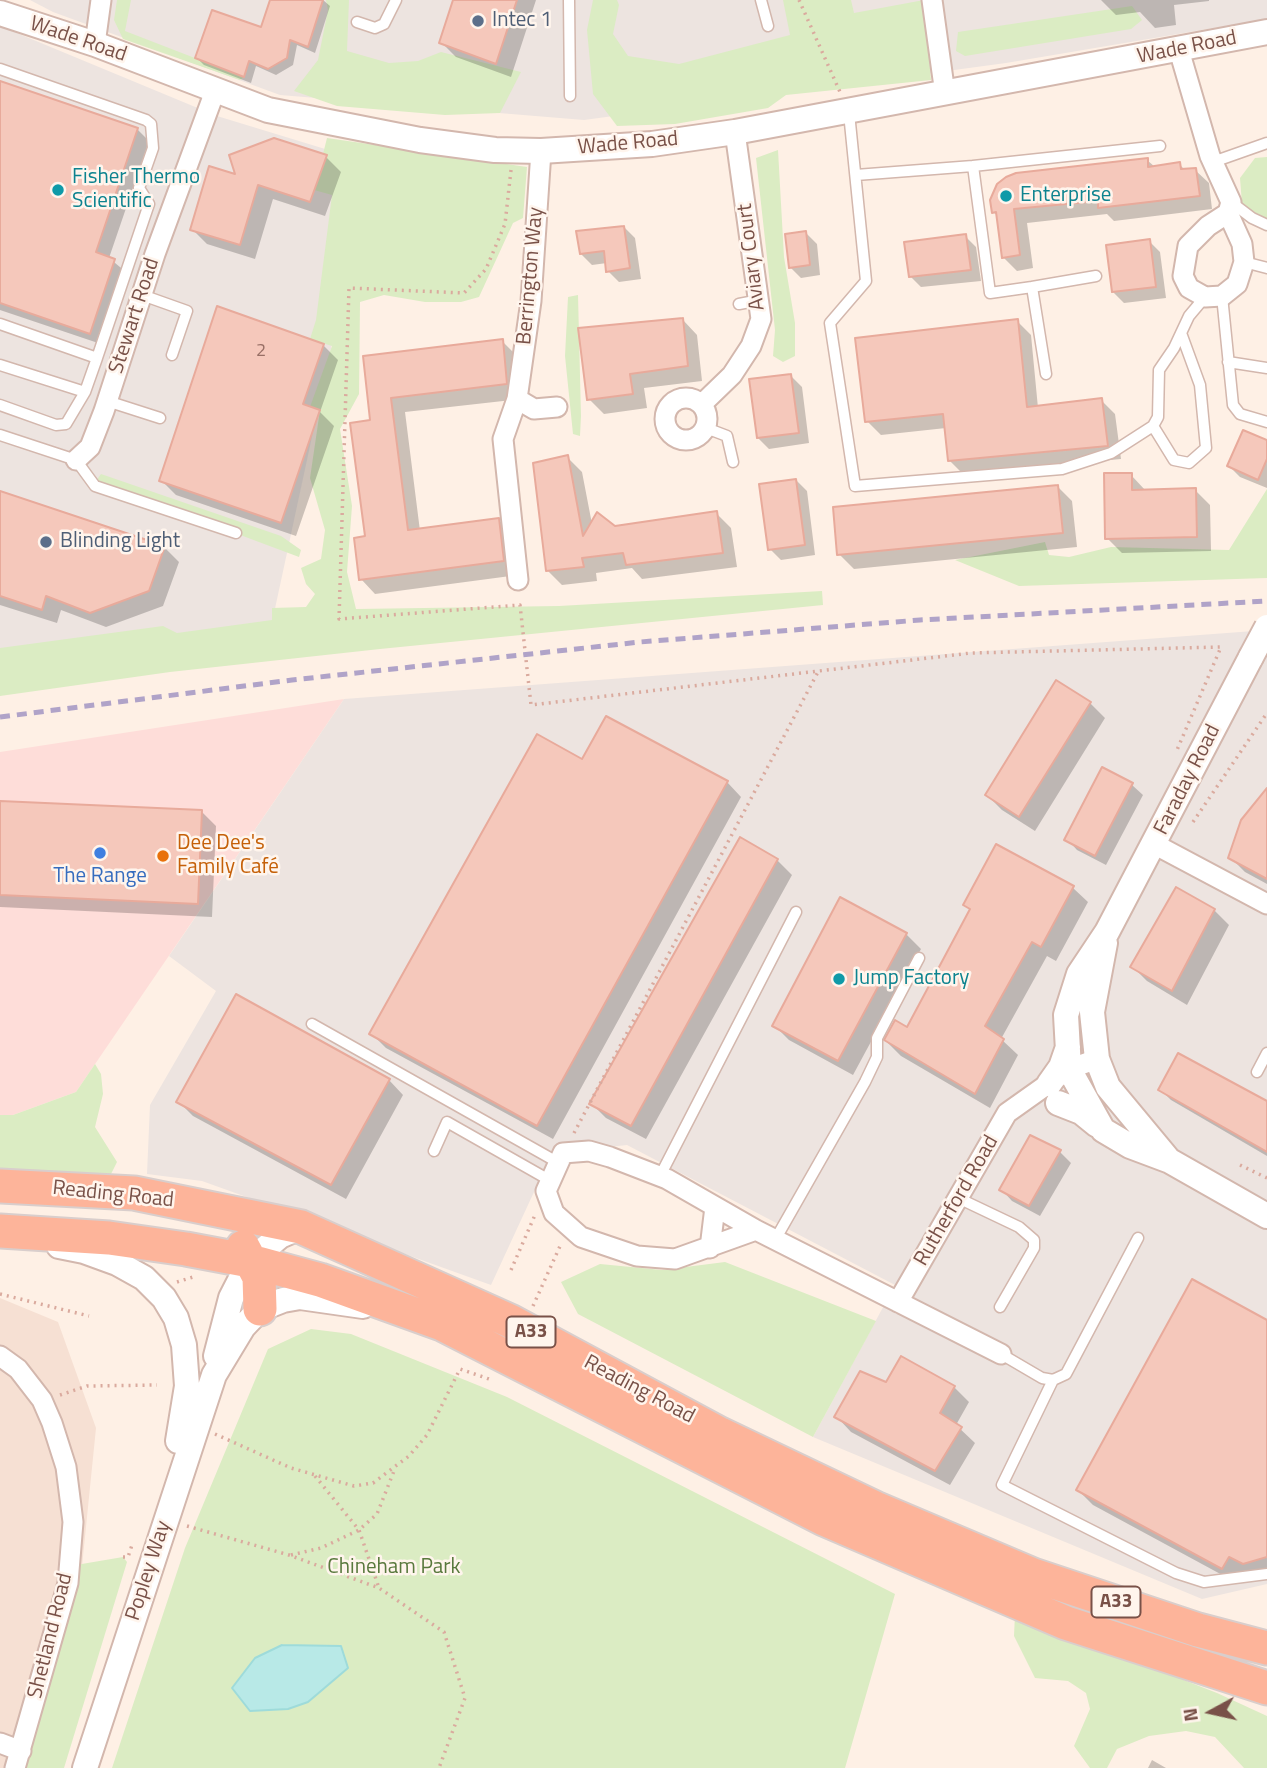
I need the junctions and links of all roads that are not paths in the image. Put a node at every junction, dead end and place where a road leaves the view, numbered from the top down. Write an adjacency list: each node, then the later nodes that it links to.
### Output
1 (101, 0): 10 (street)
2 (396, 0): 7 (lane)
3 (569, 0): 15 (lane)
4 (761, 0): 8 (lane)
5 (932, 0): 14 (street)
6 (0, 13): 10 (street, Wade Road)
7 (357, 22)
8 (768, 26)
9 (1267, 32): 11 (street, Wade Road)
10 (95, 44): 13 (street, Wade Road)
11 (1179, 50): 14 (street, Wade Road); 21 (street)
12 (0, 69): 37 (lane)
13 (215, 91): 20 (street, Wade Road); 30 (street, Stewart Road)
14 (945, 94): 16 (street, Wade Road)
15 (570, 96)
16 (849, 113): 17 (street, Wade Road); 23 (lane)
17 (736, 132): 20 (street, Wade Road); 32 (street, Aviary Court)
18 (1267, 143): 21 (lane)
19 (1160, 146): 22 (lane)
20 (541, 151): 43 (street, Berrington Way)
21 (1213, 162): 24 (street)
22 (973, 166): 23 (lane); 29 (lane)
23 (856, 175): 50 (lane)
24 (1229, 207): 25 (lane); 26 (street); 31 (street)
25 (1267, 225)
26 (1244, 262): 27 (lane); 31 (street)
27 (1267, 268)
28 (1096, 276): 29 (lane)
29 (1032, 287): 41 (lane)
30 (142, 295): 36 (lane); 44 (street, Stewart Road)
31 (1213, 297): 35 (lane); 38 (lane)
32 (760, 300): 33 (lane); 45 (street, Aviary Court)
33 (739, 304)
34 (0, 324): 37 (lane)
35 (1181, 333): 50 (lane); 50 (lane)
36 (172, 355)
37 (97, 358): 42 (lane)
38 (1228, 362): 40 (lane); 49 (lane)
39 (0, 365): 42 (lane)
40 (1267, 368)
41 (1046, 374)
42 (85, 392): 46 (lane)
43 (517, 400): 47 (street); 56 (street, Berrington Way)
44 (107, 401): 48 (lane); 53 (street, Stewart Road)
45 (702, 404): 51 (street); 51 (street)
46 (0, 405)
47 (557, 407)
48 (160, 418)
49 (1267, 422)
50 (1153, 426)
51 (706, 428): 54 (lane)
52 (0, 435): 53 (lane)
53 (76, 460): 55 (lane)
54 (733, 462)
55 (236, 533)
56 (518, 580)
57 (1267, 627): 58 (street, Faraday Road, bridge)
58 (1154, 844): 59 (street); 61 (street, Faraday Road)
59 (1267, 904)
60 (796, 912): 74 (lane)
61 (1107, 932): 65 (street, Faraday Road); 67 (street, Faraday Road)
62 (919, 958): 85 (lane)
63 (312, 1024): 72 (lane)
64 (1267, 1053): 66 (lane)
65 (1097, 1059): 67 (street, Rutherford Road); 68 (street, Faraday Road)
66 (1257, 1072)
67 (1061, 1076): 69 (street, Faraday Road); 70 (street); 77 (street, Rutherford Road)
68 (1108, 1087): 69 (street); 73 (street, Faraday Road)
69 (1083, 1099): 70 (street, Faraday Road)
70 (1102, 1130): 73 (street, Faraday Road)
71 (434, 1151): 76 (lane)
72 (561, 1158): 74 (street); 76 (street)
73 (1170, 1161): 80 (street, Faraday Road)
74 (660, 1176): 79 (street)
75 (0, 1186): 81 (highway, Reading Road / A33)
76 (549, 1186): 86 (street)
77 (958, 1198): 88 (street, Rutherford Road); 89 (lane)
78 (0, 1201): 87 (highway)
79 (715, 1207): 82 (street); 86 (street)
80 (1267, 1216)
81 (301, 1227): 87 (street, Popley Way); 98 (highway, Reading Road / A33)
82 (756, 1230): 85 (street); 86 (street)
83 (0, 1231): 87 (highway, Reading Road / A33); 96 (street)
84 (1138, 1238): 95 (lane)
85 (775, 1240): 88 (street)
86 (710, 1248)
87 (250, 1261): 90 (highway); 91 (highway, Reading Road / A33); 94 (street, Popley Way)
88 (898, 1302): 92 (street)
89 (1000, 1307)
90 (260, 1309): 91 (street); 94 (street, Popley Way)
91 (442, 1324): 99 (highway, Reading Road / A33)
92 (1002, 1354): 95 (lane)
93 (0, 1356): 101 (street, Shetland Road)
94 (214, 1375): 96 (street, Popley Way)
95 (1053, 1380): 97 (lane)
96 (176, 1519): 102 (street, Popley Way)
97 (1267, 1574)
98 (1267, 1648)
99 (1267, 1689)
100 (0, 1743): 101 (street)
101 (18, 1760)
102 (85, 1768)

